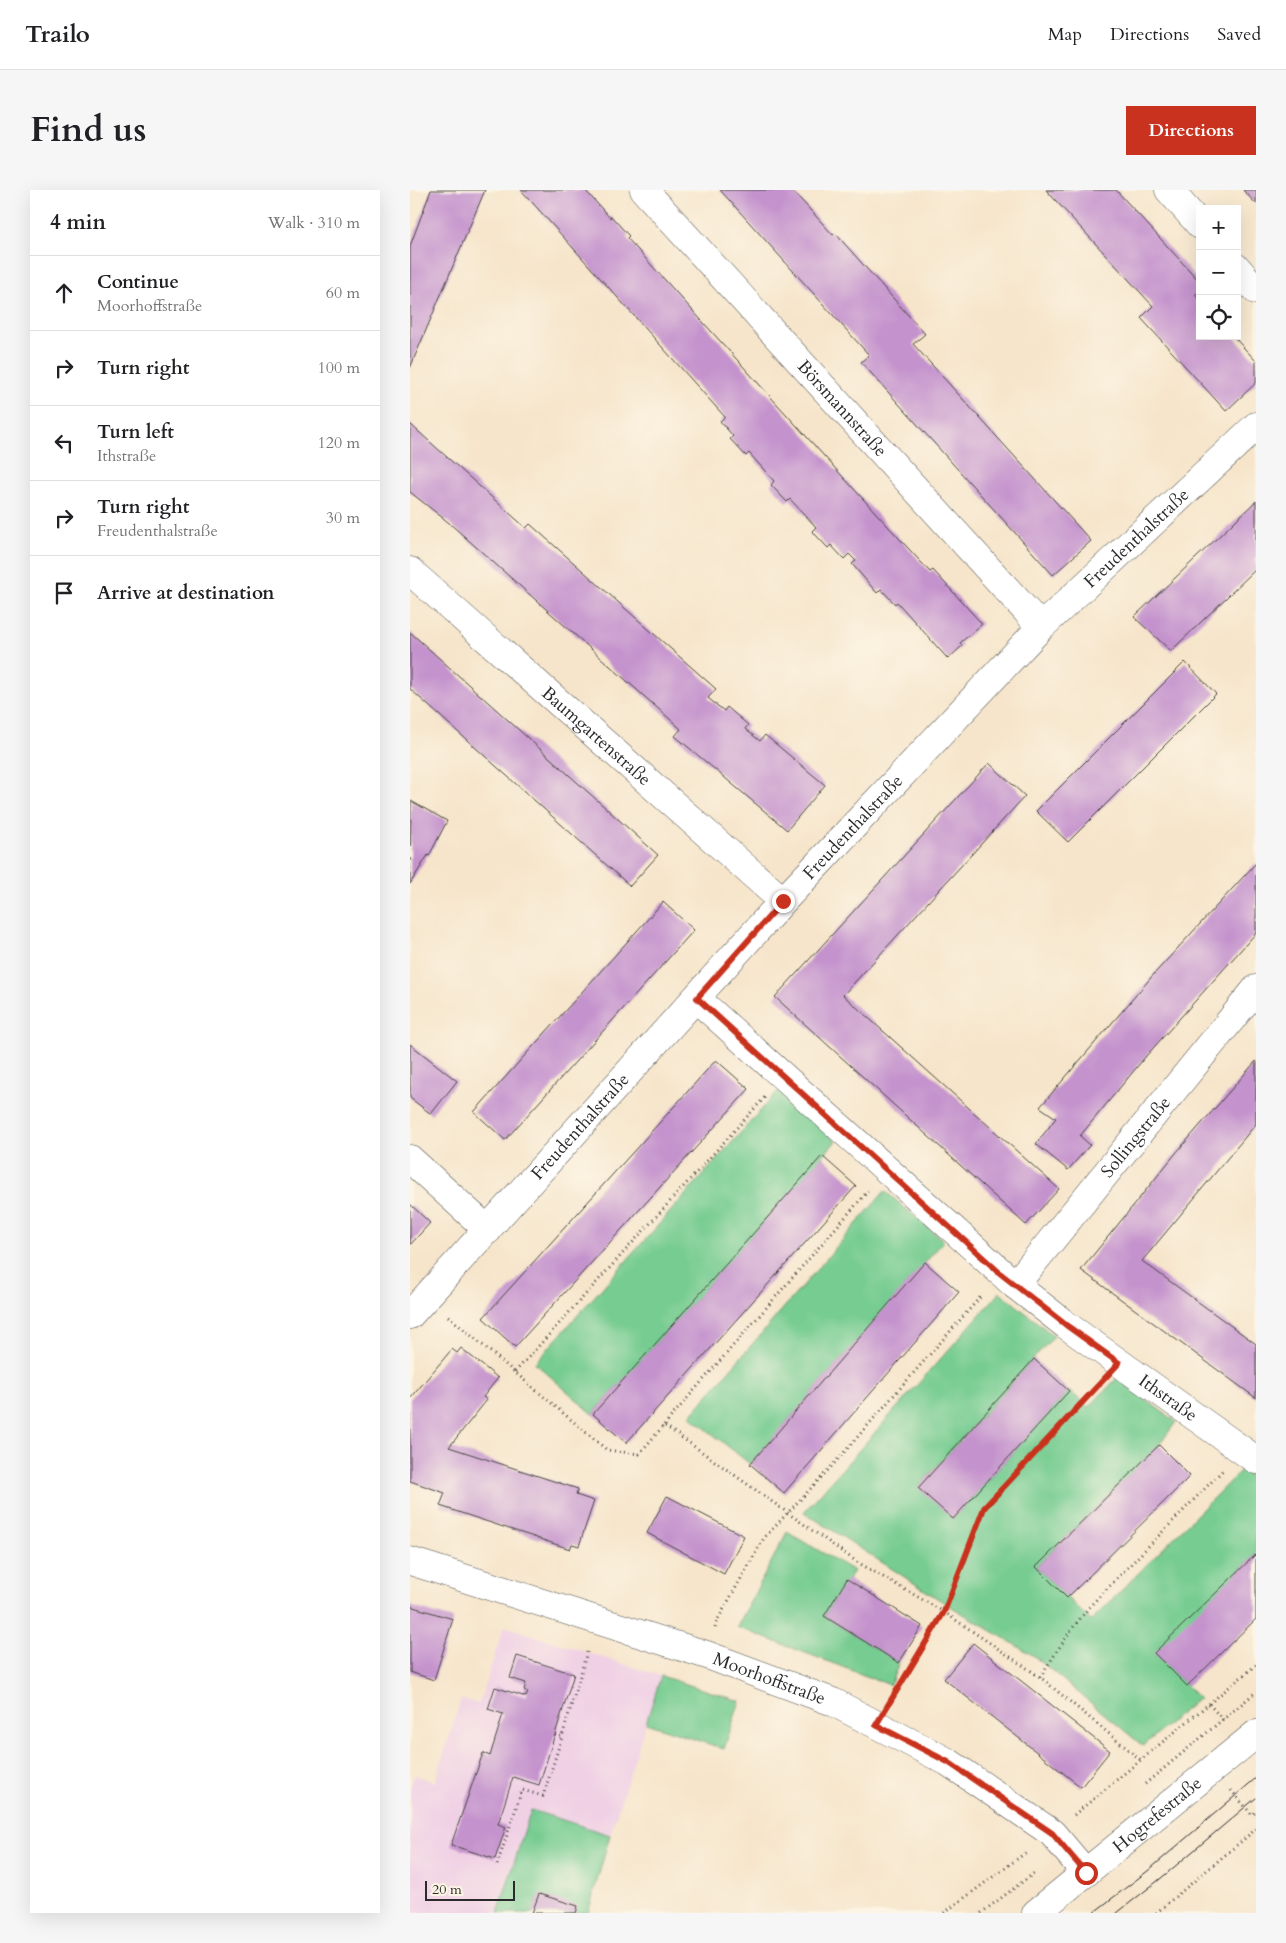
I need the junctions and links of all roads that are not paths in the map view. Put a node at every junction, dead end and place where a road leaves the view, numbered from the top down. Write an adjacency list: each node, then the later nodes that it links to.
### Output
1 (644, 190): 8 (street, Börsmannstraße)
2 (1169, 190): 3 (street)
3 (1196, 220)
4 (1241, 273): 5 (street)
5 (1256, 290)
6 (1256, 426): 8 (street, Freudenthalstraße)
7 (410, 571): 9 (street, Baumgartenstraße)
8 (1041, 627): 9 (street, Freudenthalstraße)
9 (783, 901): 11 (street, Freudenthalstraße)
10 (1256, 989): 14 (street, Sollingstraße)
11 (697, 998): 13 (street, Freudenthalstraße); 14 (street, Ithstraße)
12 (410, 1159): 13 (street)
13 (488, 1230): 15 (street, Freudenthalstraße)
14 (1008, 1279): 16 (street, Ithstraße)
15 (418, 1306)
16 (1248, 1455)
17 (410, 1560): 19 (street, Moorhoffstraße)
18 (1256, 1734): 19 (street, Hogrefestraße)
19 (1086, 1873): 20 (street, Hogrefestraße)
20 (1036, 1913)

